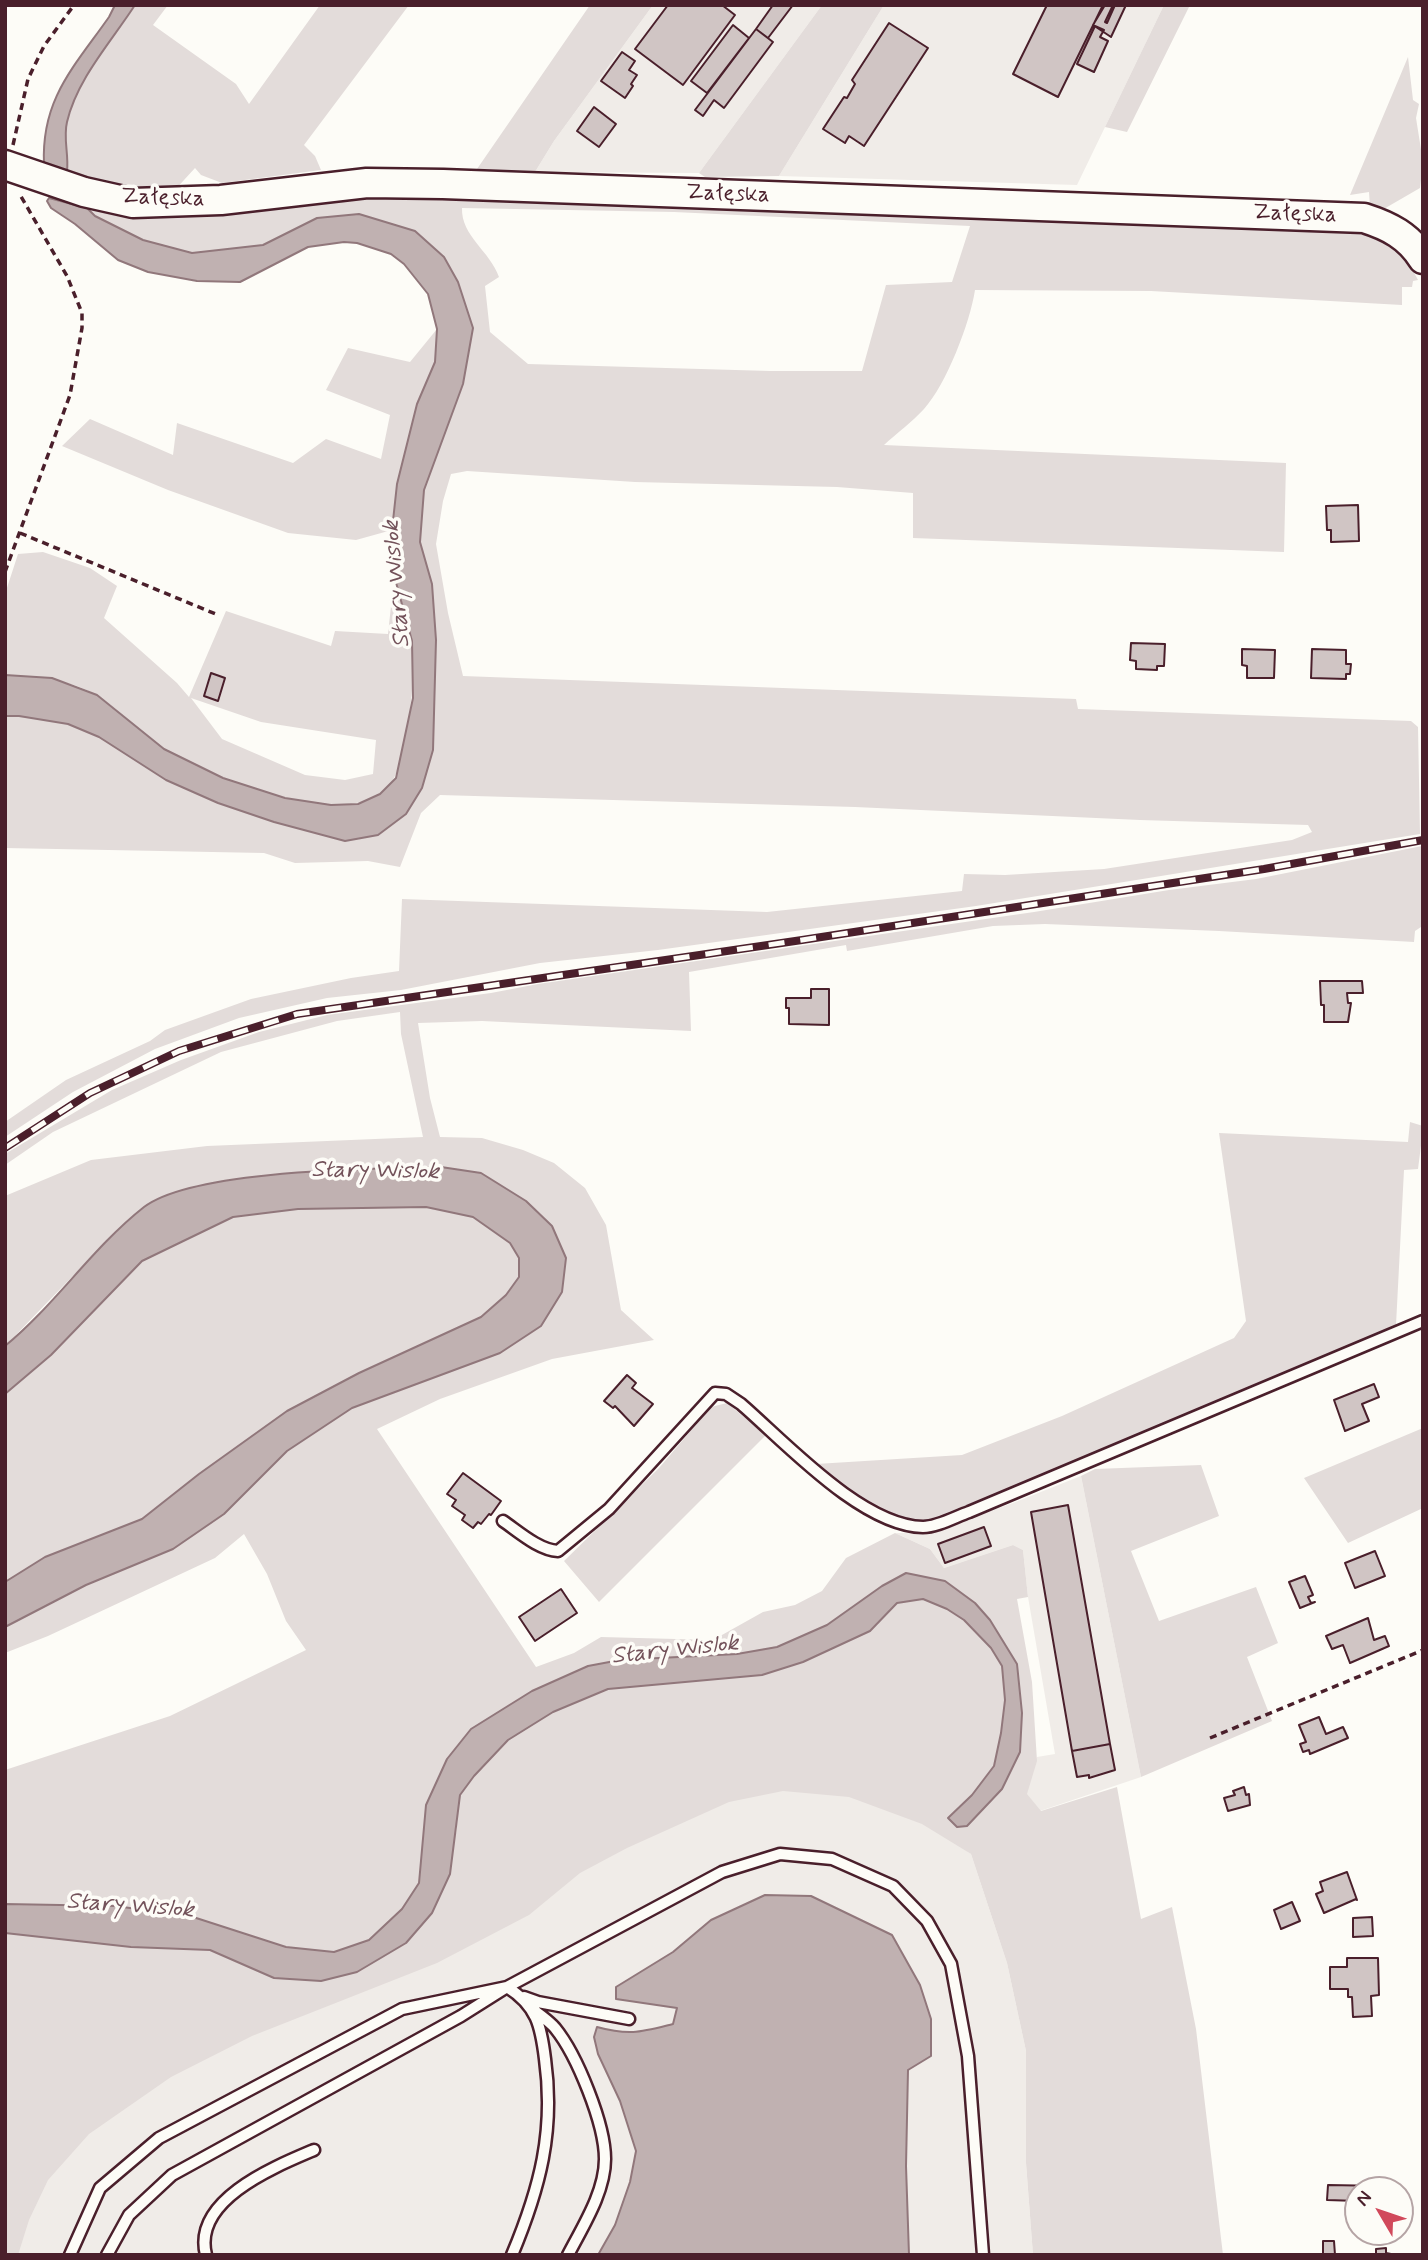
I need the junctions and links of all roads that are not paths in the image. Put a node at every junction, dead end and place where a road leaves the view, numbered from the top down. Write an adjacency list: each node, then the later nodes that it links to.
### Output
1 (13, 168): 2 (street, Załęska)
2 (1423, 259)
3 (1423, 1321): 4 (lane)
4 (503, 1521)
5 (507, 1987): 6 (lane); 10 (lane); 11 (lane); 15 (lane)
6 (520, 1995): 7 (lane); 8 (lane)
7 (534, 2010): 13 (lane); 14 (lane)
8 (629, 2019)
9 (314, 2150): 12 (lane)
10 (70, 2255)
11 (107, 2255)
12 (206, 2255)
13 (512, 2255)
14 (568, 2255)
15 (983, 2255)

